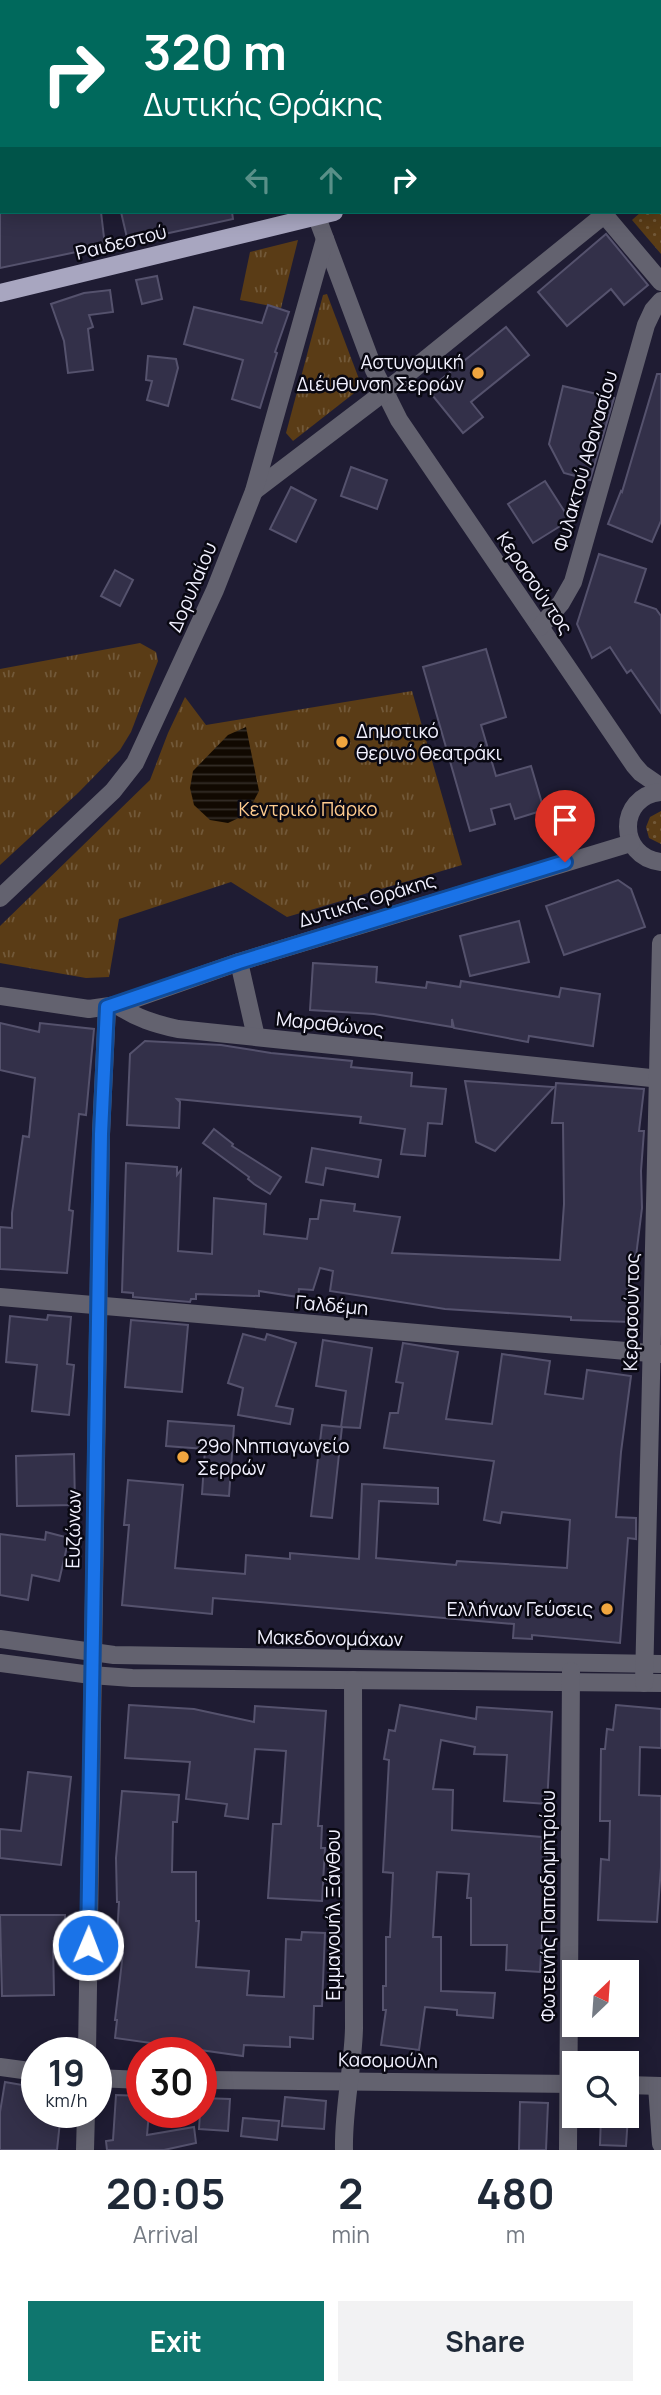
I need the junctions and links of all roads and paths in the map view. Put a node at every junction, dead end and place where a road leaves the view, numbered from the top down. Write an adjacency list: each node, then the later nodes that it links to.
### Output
1 (318, 214): 7 (main road, Ραιδεστού)
2 (322, 214): 5 (street, Κερασούντος)
3 (602, 214): 9 (street)
4 (604, 214): 6 (street)
5 (326, 239): 9 (street, Κερασούντος); 10 (street, Δορυλαίου)
6 (661, 282)
7 (0, 293)
8 (661, 301): 11 (street, Φυλακτού Αθανασίου)
9 (384, 392): 10 (street); 11 (street, Κερασούντος)
10 (254, 491): 15 (street, Δορυλαίου)
11 (540, 627): 12 (street, Κερασούντος)
12 (661, 790): 13 (street)
13 (631, 842): 14 (street); 17 (street, Δυτικής Θράκης)
14 (661, 862)
15 (0, 898)
16 (661, 943): 21 (street, Κερασούντος)
17 (239, 962): 19 (street, Δυτικής Θράκης); 20 (street)
18 (0, 996): 19 (street, Μαραθώνος)
19 (112, 1006): 20 (street, Μαραθώνος); 23 (street, Ευζώνων)
20 (256, 1037): 21 (street, Μαραθώνος)
21 (659, 1079): 24 (street, Κερασούντος)
22 (0, 1297): 23 (street, Γαλδέμη)
23 (98, 1306): 24 (street, Γαλδέμη); 26 (street, Ευζώνων)
24 (656, 1353): 29 (street, Κερασούντος)
25 (0, 1639): 26 (street, Μακεδονομάχων)
26 (92, 1653): 28 (street, Μακεδονομάχων); 30 (street, Ευζώνων)
27 (0, 1663): 30 (street)
28 (571, 1663): 29 (street, Μακεδονομάχων); 32 (street, Φωτεινής Παπαδημητρίου)
29 (653, 1664): 33 (street, Κερασούντος)
30 (91, 1675): 31 (street); 34 (street, Ευζώνων)
31 (353, 1680): 32 (street); 39 (street, Εμμανουήλ Ξάνθου)
32 (571, 1682): 33 (street); 35 (street, Φωτεινής Παπαδημητρίου)
33 (652, 1683)
34 (87, 2037)
35 (571, 2051)
36 (0, 2067): 37 (street)
37 (21, 2069)
38 (217, 2080): 39 (street, Κασομούλη)
39 (350, 2080): 40 (street, Κασομούλη); 47 (street, Εμμανουήλ Ξάνθου)
40 (562, 2083)
41 (639, 2085): 42 (street)
42 (659, 2086): 45 (street)
43 (86, 2128): 46 (street)
44 (569, 2128): 48 (street, Φωτεινής Παπαδημητρίου)
45 (661, 2144)
46 (85, 2150)
47 (344, 2150)
48 (568, 2150)

